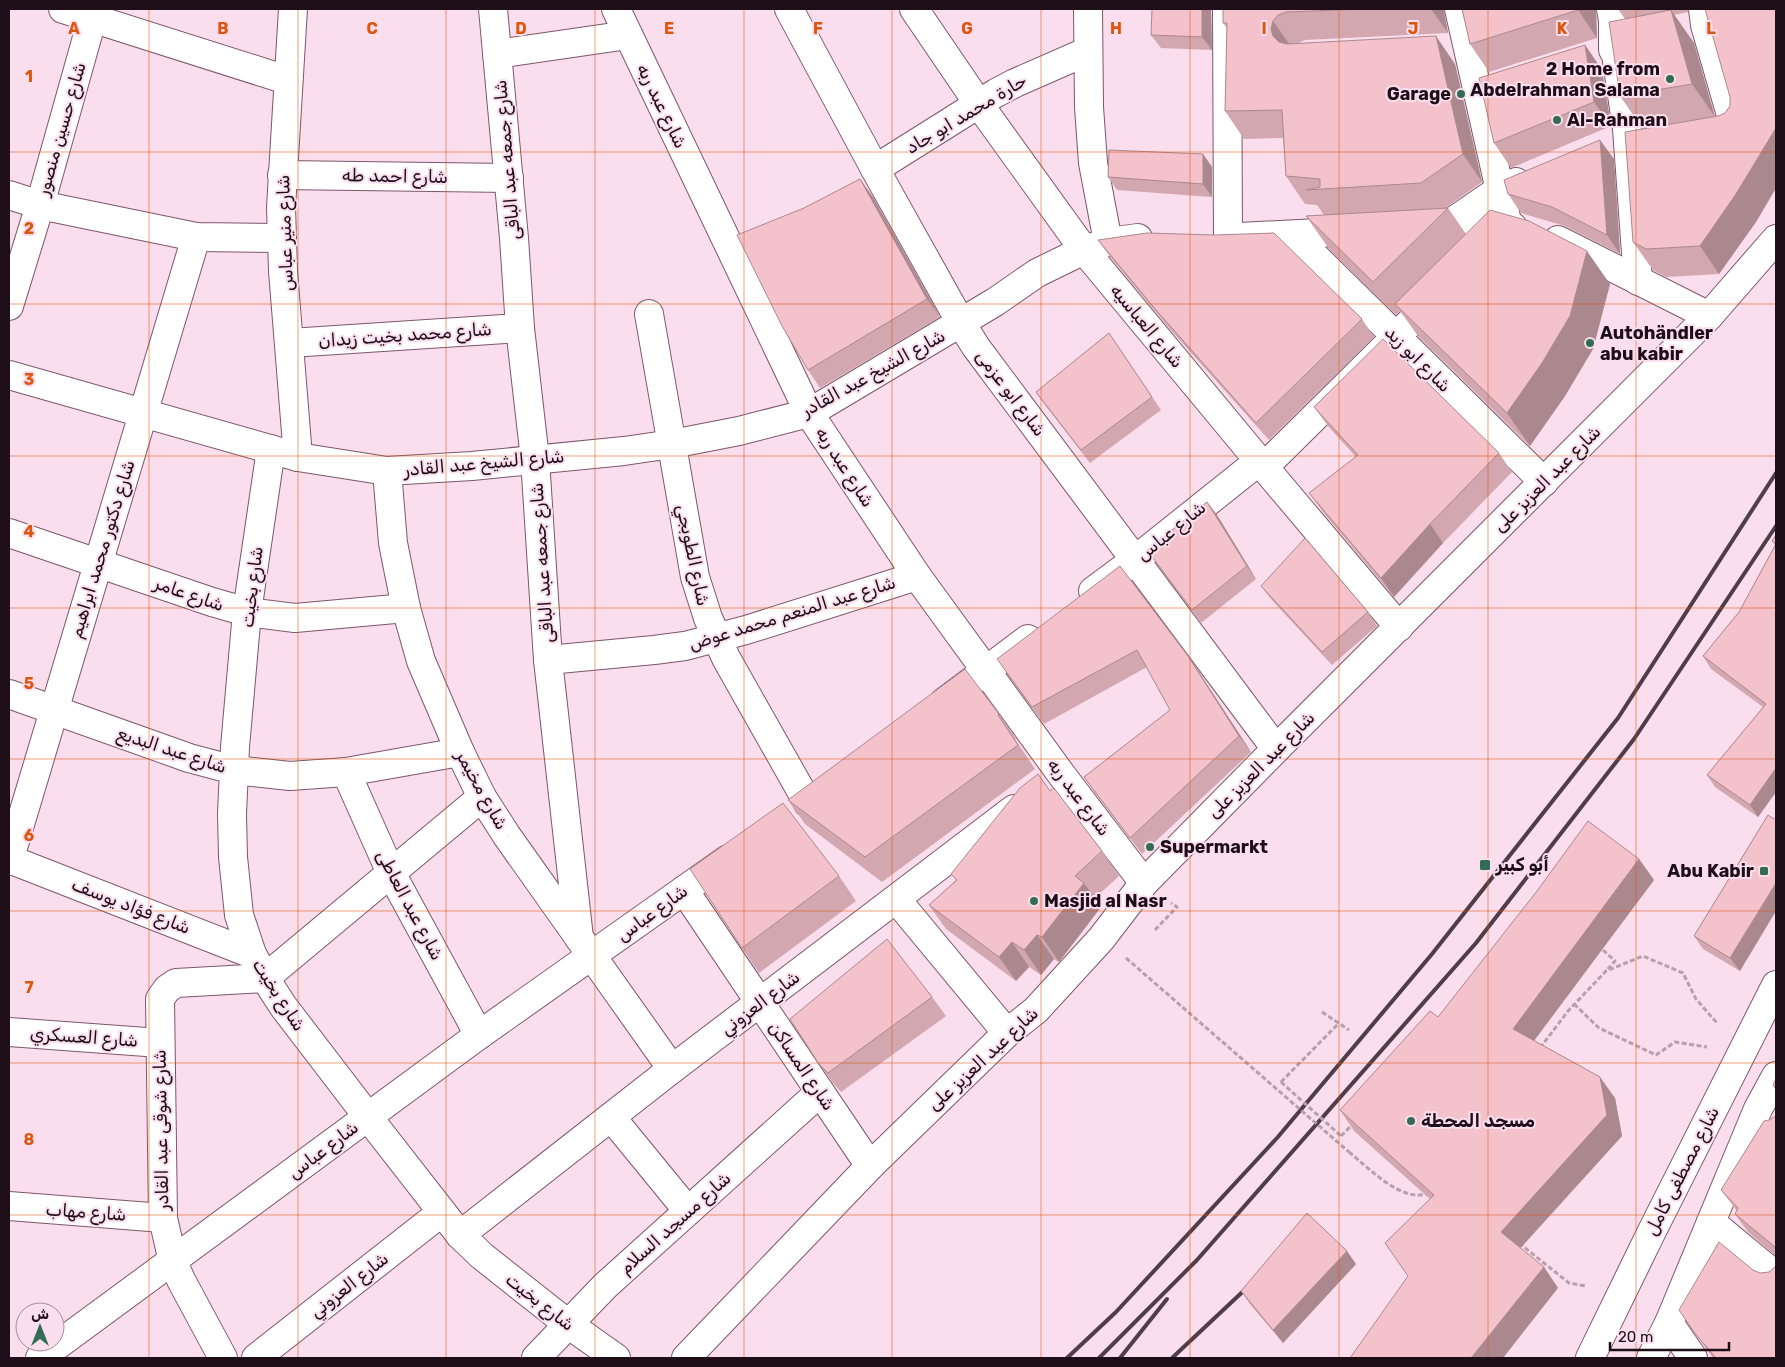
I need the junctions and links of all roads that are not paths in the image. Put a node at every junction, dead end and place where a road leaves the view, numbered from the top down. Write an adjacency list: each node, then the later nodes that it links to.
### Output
1 (63, 9): 11 (street)
2 (293, 9): 22 (street, شارع منير عباس)
3 (493, 9): 20 (street, شارع جمعه عبد الباقى)
4 (616, 9): 14 (street, شارع عبد ربه)
5 (789, 9): 29 (street, شارع ابو عزمى)
6 (914, 9): 25 (street, شارع العباسيه)
7 (1088, 9): 19 (street)
8 (1227, 9): 39 (street)
9 (1459, 9): 17 (street)
10 (1611, 9): 16 (street)
11 (94, 13): 22 (street); 35 (street, شارع حسين منصور)
12 (1704, 17): 13 (street); 26 (street)
13 (1678, 30)
14 (628, 34): 20 (street); 56 (street, شارع عبد ربه)
15 (1641, 37): 16 (street)
16 (1613, 46): 21 (street); 27 (street)
17 (1469, 48): 18 (street); 24 (street)
18 (1441, 50)
19 (1088, 51): 25 (street, حارة محمد ابو جاد); 43 (street)
20 (497, 54): 32 (street, شارع جمعه عبد الباقى)
21 (1586, 59)
22 (287, 80): 31 (street, شارع منير عباس)
23 (1505, 83): 24 (street)
24 (1479, 91): 33 (street)
25 (978, 103): 29 (street, حارة محمد ابو جاد); 43 (street, شارع العباسيه)
26 (1696, 136)
27 (1635, 142): 28 (street); 46 (street)
28 (1600, 147)
29 (875, 169): 50 (street, شارع ابو عزمى)
30 (1536, 174): 33 (street)
31 (282, 175): 32 (street, شارع احمد طه); 41 (street, شارع منير عباس)
32 (508, 178): 51 (street, شارع جمعه عبد الباقى)
33 (1500, 189): 36 (street); 37 (street)
34 (9, 195): 35 (street)
35 (40, 205): 40 (street); 47 (street, شارع حسين منصور)
36 (1446, 226): 37 (street); 39 (street)
37 (1508, 226): 44 (street); 46 (street)
38 (1166, 235): 43 (street, شارع الشيخ عبد القادر)
39 (1293, 235): 52 (street, شارع ابو زيد)
40 (196, 237): 41 (street); 55 (street, شارع دكتور محمد ابراهيم)
41 (282, 238): 53 (street, شارع منير عباس)
42 (1776, 239): 49 (street, شارع عبد العزيز على)
43 (1096, 246): 50 (street, شارع الشيخ عبد القادر); 61 (street, شارع العباسيه)
44 (1480, 254)
45 (1452, 281): 52 (street, شارع عباس)
46 (1638, 281): 49 (street)
47 (9, 306)
48 (649, 314): 57 (street, شارع الطوبجي)
49 (1709, 316): 63 (street, شارع عبد العزيز على)
50 (961, 323): 56 (street, شارع الشيخ عبد القادر); 65 (street, شارع ابو عزمى)
51 (520, 328): 53 (street, شارع محمد بخيت زيدان); 60 (street, شارع جمعه عبد الباقى)
52 (1396, 337): 61 (street, شارع عباس); 63 (street, شارع ابو زيد)
53 (290, 343): 59 (street, شارع منير عباس)
54 (9, 375): 55 (street, شارع الشيخ عبد القادر)
55 (143, 413): 58 (street, شارع الشيخ عبد القادر); 66 (street, شارع دكتور محمد ابراهيم)
56 (810, 413): 57 (street, شارع الشيخ عبد القادر); 67 (street, شارع عبد ربه)
57 (672, 444): 60 (street, شارع الشيخ عبد القادر); 73 (street, شارع الطوبجي)
58 (271, 449): 59 (street, شارع الشيخ عبد القادر); 70 (street, شارع بخيت)
59 (298, 458): 62 (street, شارع الشيخ عبد القادر)
60 (535, 460): 62 (street, شارع الشيخ عبد القادر); 74 (street, شارع جمعه عبد الباقى)
61 (1261, 464): 65 (street, شارع عباس); 72 (street, شارع العباسيه)
62 (387, 471): 69 (street, شارع مخيمر)
63 (1544, 482): 72 (street, شارع عبد العزيز على)
64 (9, 533): 66 (street, شارع عامر)
65 (1135, 560): 68 (street, شارع عباس); 79 (street, شارع ابو عزمى)
66 (98, 562): 70 (street, شارع عامر); 77 (street, شارع دكتور محمد ابراهيم)
67 (917, 576): 73 (street, شارع عبد المنعم محمد عوض); 75 (street, شارع عبد ربه)
68 (1072, 606)
69 (406, 608): 70 (street, شارع عامر); 80 (street, شارع مخيمر)
70 (248, 612): 81 (street, شارع بخيت)
71 (1049, 624): 75 (street)
72 (1399, 627): 79 (street, شارع عبد العزيز على)
73 (716, 638): 74 (street, شارع عبد المنعم محمد عوض); 86 (street, شارع الطوبجي)
74 (548, 660): 94 (street, شارع جمعه عبد الباقى)
75 (986, 671): 78 (street); 83 (street, شارع عبد ربه)
76 (9, 694): 77 (street, شارع عبد البديع)
77 (54, 710): 81 (street, شارع عبد البديع); 89 (street, شارع دكتور محمد ابراهيم)
78 (924, 716)
79 (1276, 749): 91 (street, شارع عبد العزيز على)
80 (460, 752): 82 (street, شارع عبد البديع); 85 (street, شارع مخيمر)
81 (234, 770): 82 (street, شارع عبد البديع); 95 (street, شارع بخيت)
82 (346, 772): 90 (street, شارع عبد العاطى)
83 (1061, 774): 91 (street, شارع عبد ربه); 93 (street, شارع العزوني)
84 (831, 785): 86 (street)
85 (482, 797): 90 (street); 94 (street, شارع مخيمر)
86 (808, 802): 87 (street)
87 (784, 819)
88 (746, 846): 92 (street, شارع عباس)
89 (10, 854): 95 (street, شارع فؤاد يوسف)
90 (391, 873): 96 (street); 101 (street, شارع عبد العاطى)
91 (1144, 883): 100 (street, شارع عبد العزيز على)
92 (684, 890): 94 (street, شارع عباس); 98 (street, شارع المساكن)
93 (896, 899): 98 (street, شارع العزوني); 100 (street)
94 (585, 947): 101 (street, شارع عباس); 103 (street, شارع مخيمر)
95 (252, 954): 96 (street, شارع بخيت)
96 (264, 978): 102 (street, شارع شوقى عبد القادر); 107 (street, شارع بخيت)
97 (1776, 985): 126 (street, شارع مصطفى كامل)
98 (760, 1002): 103 (street, شارع العزوني); 105 (street, شارع المساكن)
99 (9, 1032): 102 (street, شارع العسكري)
100 (1007, 1033): 109 (street, شارع عبد العزيز على)
101 (480, 1035): 107 (street, شارع عباس)
102 (160, 1043): 113 (street, شارع شوقى عبد القادر)
103 (672, 1069): 108 (street, شارع العزوني)
104 (1776, 1076): 106 (street)
105 (820, 1092): 109 (street, شارع المساكن); 111 (street, شارع مسجد السلام)
106 (1767, 1116): 114 (street)
107 (368, 1117): 112 (street, شارع بخيت); 116 (street, شارع عباس)
108 (611, 1117): 111 (street); 115 (street, شارع العزوني)
109 (870, 1166): 125 (street, شارع عبد العزيز على)
110 (9, 1206): 113 (street, شارع مهاب)
111 (688, 1211): 119 (street, شارع مسجد السلام)
112 (442, 1212): 115 (street, شارع بخيت); 122 (street, شارع العزوني)
113 (162, 1218): 116 (street, شارع شوقى عبد القادر)
114 (1711, 1222): 117 (street); 118 (street)
115 (460, 1235): 119 (street, شارع بخيت)
116 (173, 1262): 120 (street, شارع عباس); 121 (street, شارع شوقى عبد القادر)
117 (1776, 1276)
118 (1669, 1323): 127 (street); 128 (street)
119 (568, 1324): 123 (street, شارع مسجد السلام); 124 (street, شارع بخيت)
120 (40, 1358)
121 (223, 1358)
122 (256, 1358)
123 (536, 1358)
124 (616, 1358)
125 (686, 1358)
126 (1590, 1358)
127 (1651, 1358)
128 (1693, 1358)

